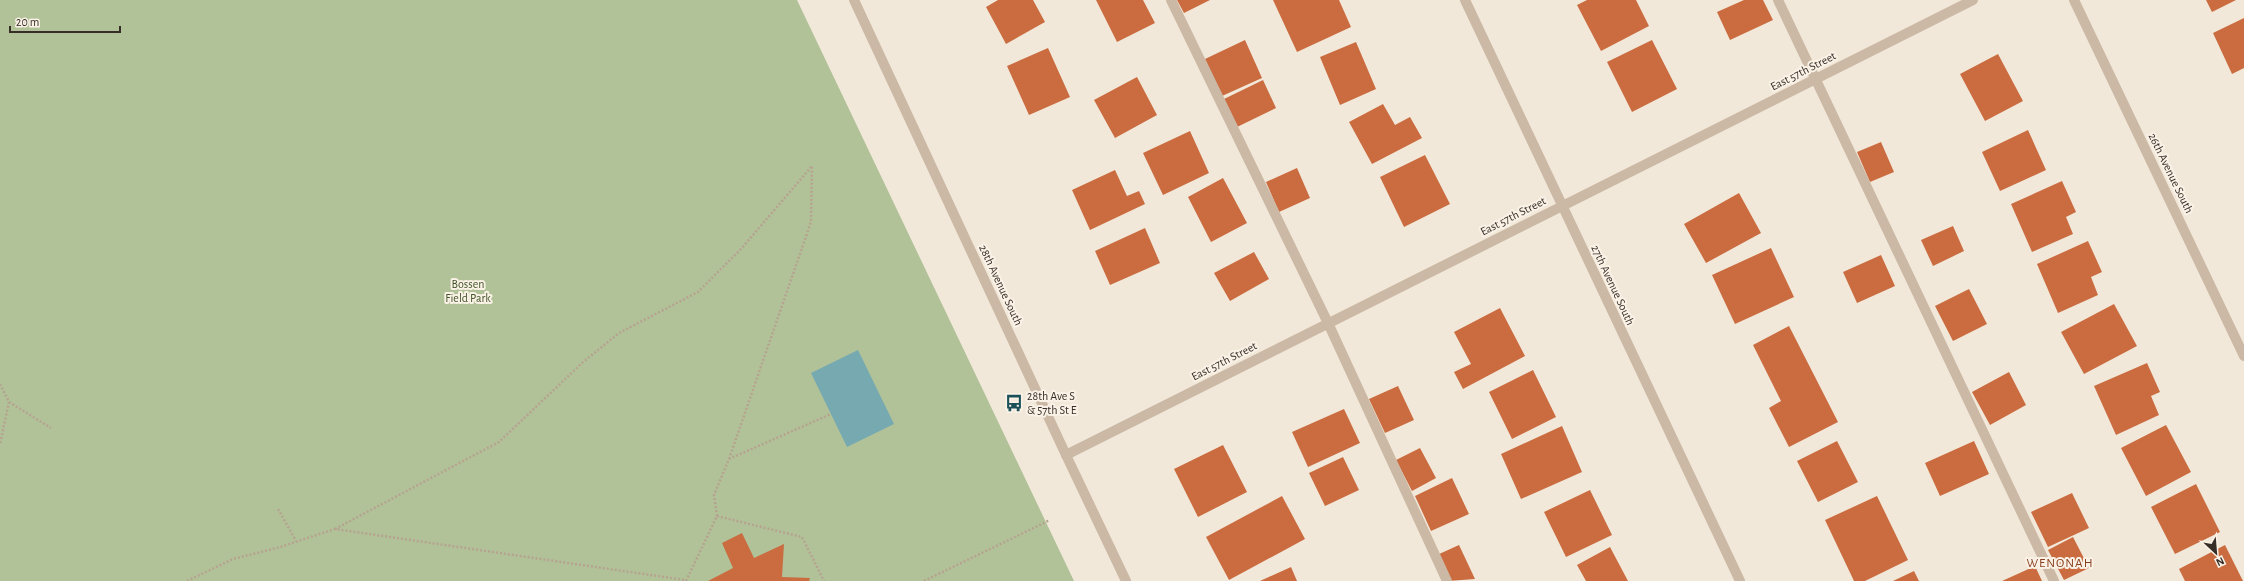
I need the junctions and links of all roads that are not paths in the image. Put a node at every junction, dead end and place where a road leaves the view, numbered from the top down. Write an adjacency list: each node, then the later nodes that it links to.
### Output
1 (854, 0): 11 (street, 28th Avenue South)
2 (1171, 0): 9 (street)
3 (1465, 0): 8 (street, 27th Avenue South)
4 (1778, 0): 7 (street)
5 (1973, 0): 7 (street, East 57th Street)
6 (2074, 0): 10 (street, 26th Avenue South)
7 (1815, 79): 8 (street, East 57th Street); 15 (street)
8 (1561, 206): 9 (street, East 57th Street); 14 (street, 27th Avenue South)
9 (1328, 323): 11 (street, East 57th Street); 13 (street)
10 (2244, 356)
11 (1066, 455): 12 (street, 28th Avenue South)
12 (1126, 581)
13 (1447, 581)
14 (1740, 581)
15 (2054, 581)

